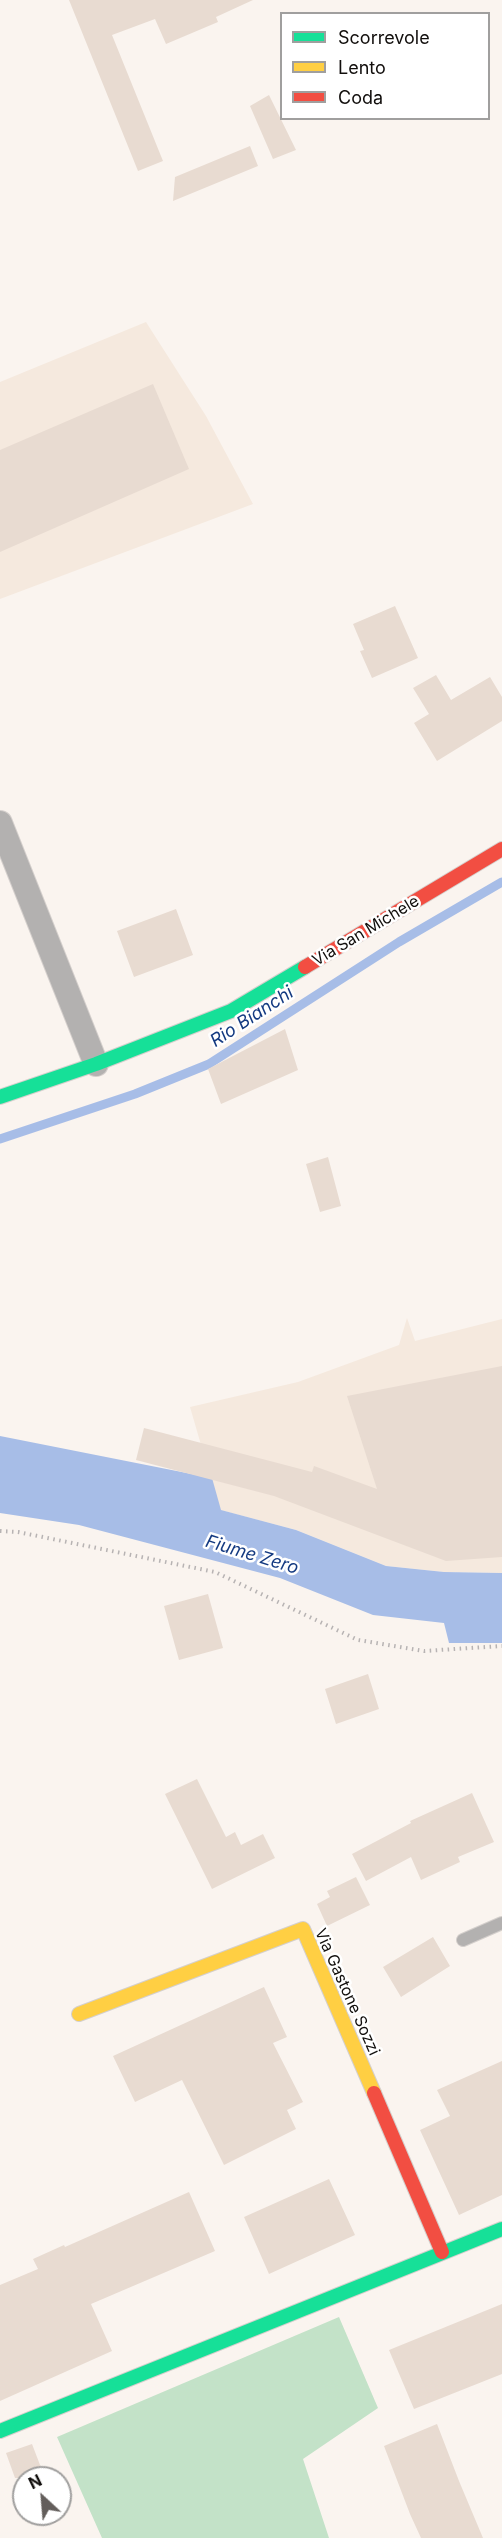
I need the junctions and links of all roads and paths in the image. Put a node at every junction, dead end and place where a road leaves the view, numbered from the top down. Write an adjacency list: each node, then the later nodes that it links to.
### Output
1 (0, 823): 3 (street)
2 (502, 849): 3 (street, Via San Michele)
3 (96, 1064): 4 (street, Via San Michele)
4 (0, 1097)
5 (0, 1531): 6 (path)
6 (502, 1646)
7 (502, 1923): 8 (lane)
8 (462, 1940)
9 (79, 2014): 11 (street, Via Gastone Sozzi)
10 (502, 2229): 11 (street)
11 (442, 2252): 12 (street)
12 (0, 2431)

